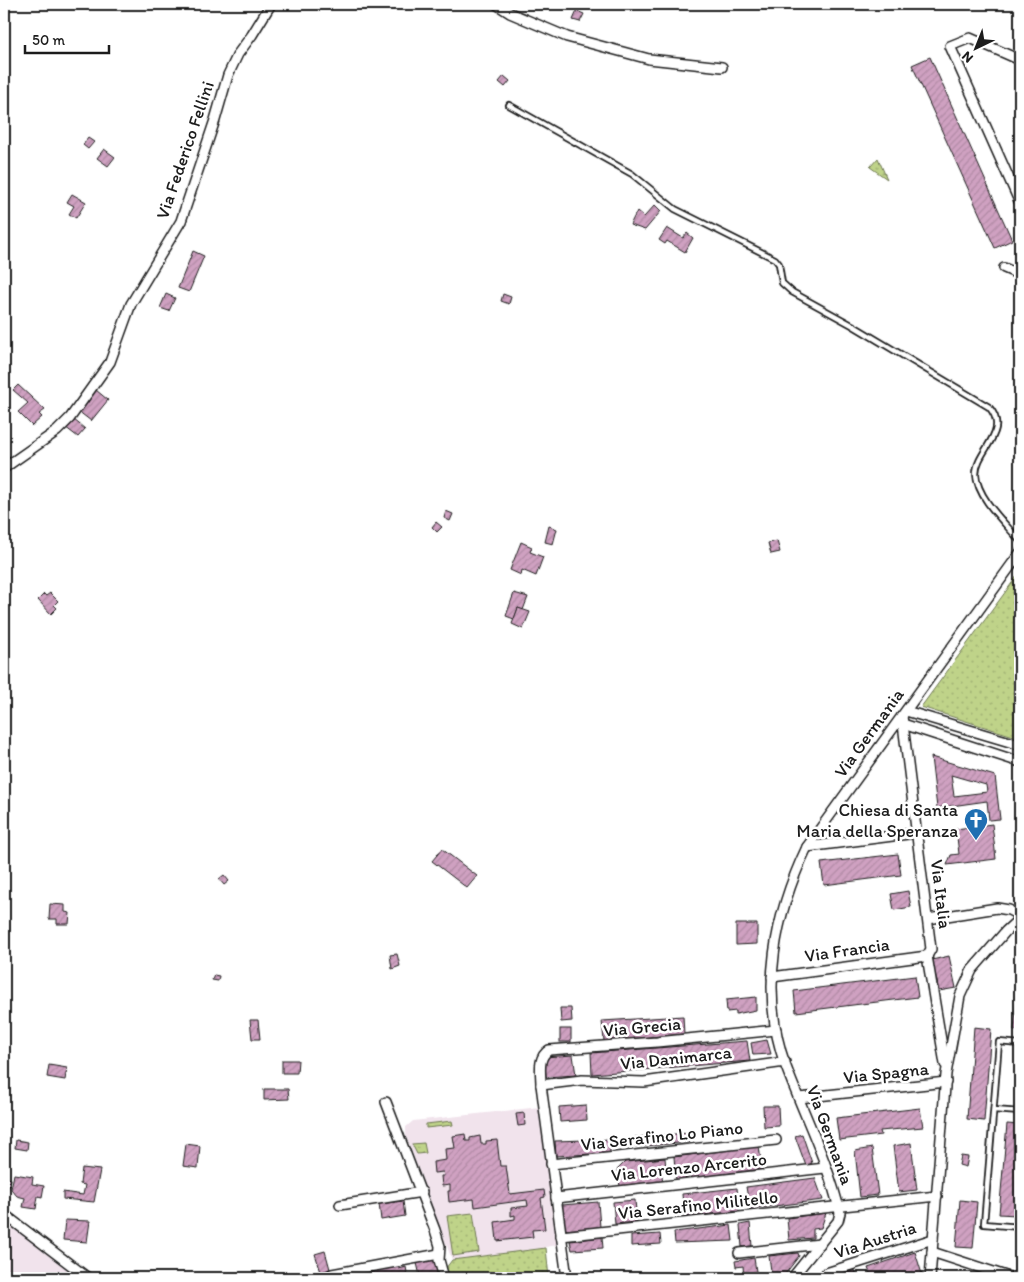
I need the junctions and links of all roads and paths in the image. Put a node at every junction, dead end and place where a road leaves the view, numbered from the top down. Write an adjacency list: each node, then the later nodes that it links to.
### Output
1 (271, 4): 9 (street, Via Federico Fellini)
2 (496, 4): 4 (street)
3 (1020, 60): 6 (street)
4 (722, 67)
5 (509, 105): 10 (lane)
6 (1020, 203)
7 (1004, 268): 8 (street)
8 (1020, 275)
9 (4, 468)
10 (1020, 541)
11 (1020, 553): 12 (street, Via Germania)
12 (904, 717): 13 (street); 14 (street); 15 (street, Via Italia); 16 (street, Via Germania)
13 (1020, 745)
14 (1020, 762)
15 (916, 833): 16 (street); 18 (street, Via Italia)
16 (807, 847): 20 (street, Via Germania)
17 (1020, 917): 18 (street); 24 (street)
18 (928, 919): 19 (street, Via Italia)
19 (927, 956): 20 (street, Via Francia); 24 (street, Via Italia)
20 (772, 977): 21 (street, Via Germania)
21 (776, 1030): 23 (street, Via Germania); 25 (street, Via Grecia)
22 (1020, 1044): 28 (lane)
23 (785, 1062): 25 (street, Via Danimarca); 26 (street, Via Germania)
24 (946, 1078): 26 (street, Via Spagna); 34 (street)
25 (541, 1085): 31 (street, Via Grecia)
26 (799, 1098): 32 (street, Via Germania)
27 (386, 1102): 33 (street)
28 (994, 1110): 29 (lane); 39 (lane)
29 (1020, 1112)
30 (776, 1140): 31 (street, Via Serafino Lo Piano)
31 (552, 1164): 35 (street, Via Grecia)
32 (825, 1168): 35 (street, Via Lorenzo Arcerito); 37 (street, Via Germania)
33 (422, 1192): 36 (street); 45 (street)
34 (937, 1196): 37 (street, Via Serafino Militello); 41 (street)
35 (556, 1198): 40 (street, Via Grecia)
36 (340, 1205)
37 (839, 1206): 40 (street, Via Serafino Militello); 42 (street)
38 (4, 1214): 49 (street)
39 (1020, 1227)
40 (561, 1236): 51 (street, Via Grecia)
41 (933, 1239): 43 (street); 46 (street, Via Austria)
42 (820, 1244): 44 (street); 48 (street)
43 (932, 1252): 52 (street); 53 (street)
44 (738, 1253)
45 (439, 1254): 47 (street); 50 (street)
46 (826, 1273): 48 (path)
47 (332, 1274)
48 (795, 1275)
49 (88, 1278)
50 (444, 1278)
51 (567, 1278)
52 (928, 1278)
53 (1012, 1278)

